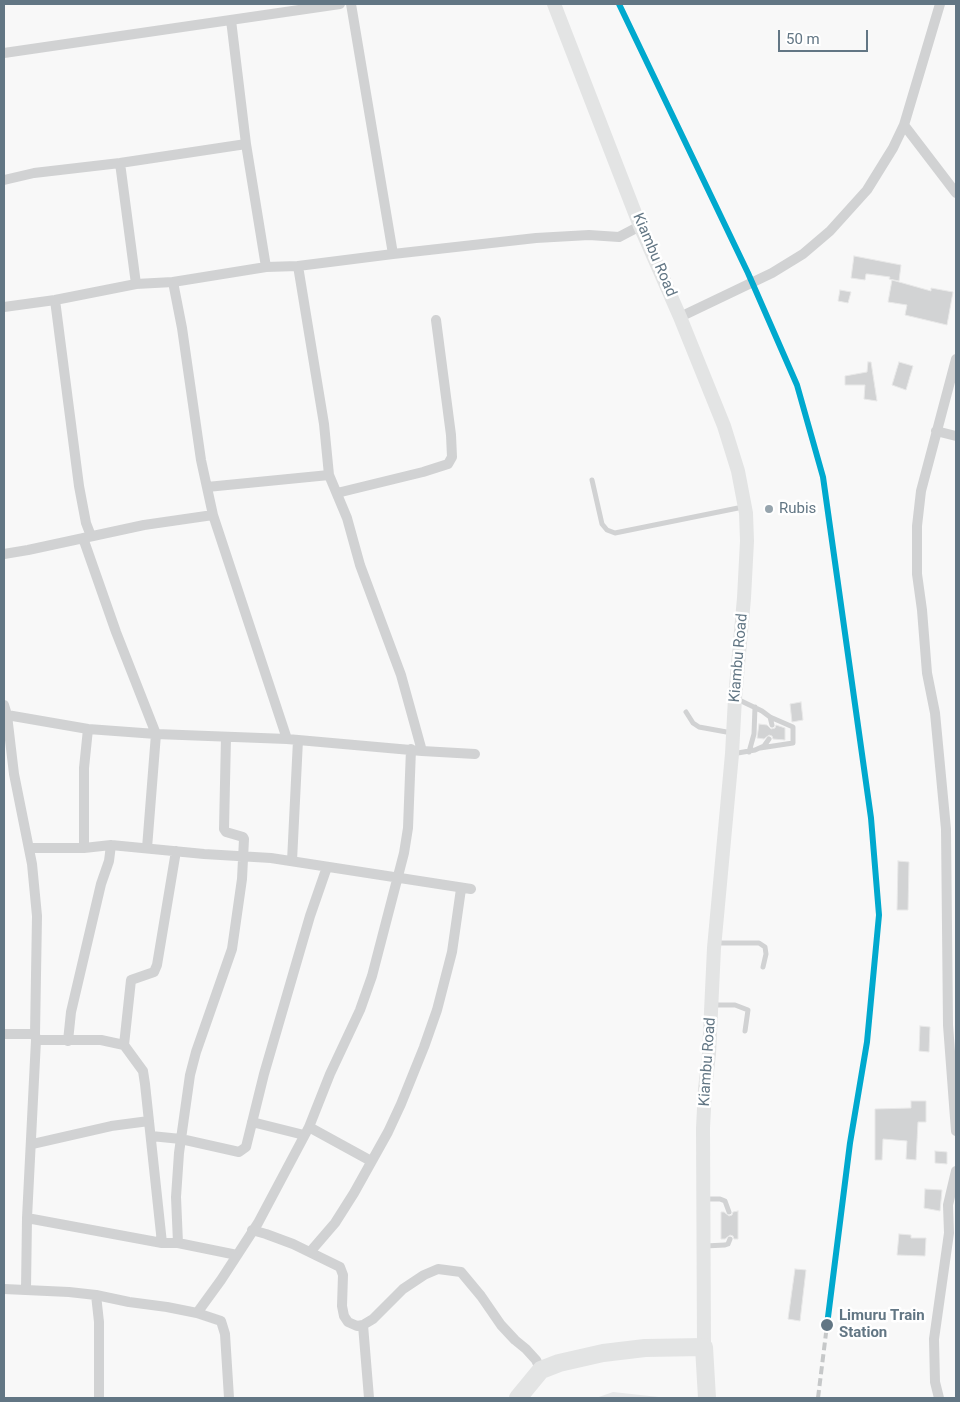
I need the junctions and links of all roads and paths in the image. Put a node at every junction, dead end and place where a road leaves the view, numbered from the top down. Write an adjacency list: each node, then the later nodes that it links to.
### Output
1 (340, 4): 5 (street)
2 (351, 4): 13 (street)
3 (554, 4): 12 (main road, Kiambu Road)
4 (940, 4): 7 (street)
5 (231, 20): 6 (street); 8 (street)
6 (4, 53)
7 (904, 125): 11 (street); 20 (street)
8 (246, 144): 9 (street); 15 (street)
9 (120, 163): 10 (street); 17 (street)
10 (4, 180)
11 (956, 193)
12 (640, 226): 13 (street); 20 (main road, Kiambu Road)
13 (393, 254): 14 (street)
14 (298, 266): 15 (street); 25 (street)
15 (266, 267): 16 (street)
16 (173, 282): 17 (street); 27 (street)
17 (136, 284): 18 (street)
18 (55, 300): 19 (street); 31 (street)
19 (4, 307)
20 (680, 318): 29 (main road, Kiambu Road)
21 (436, 320): 28 (street)
22 (956, 359): 23 (street)
23 (936, 431): 24 (street); 72 (street)
24 (956, 436)
25 (329, 475): 27 (street); 28 (street)
26 (592, 480): 29 (lane)
27 (207, 487): 30 (street)
28 (337, 493): 48 (street)
29 (746, 507): 33 (main road, Kiambu Road)
30 (214, 515): 31 (street); 43 (street)
31 (87, 537): 32 (street); 41 (street)
32 (4, 554)
33 (735, 698): 34 (lane); 40 (main road, Kiambu Road)
34 (755, 708): 37 (lane); 49 (lane)
35 (5, 710): 39 (street); 53 (street)
36 (686, 712): 40 (lane)
37 (770, 717): 38 (lane); 46 (lane)
38 (772, 725)
39 (88, 729): 41 (street); 54 (street)
40 (733, 733): 51 (main road, Kiambu Road)
41 (156, 734): 42 (street); 55 (street)
42 (226, 737): 43 (street); 57 (street)
43 (287, 739): 45 (street)
44 (769, 739): 46 (lane)
45 (298, 740): 47 (street); 58 (street)
46 (760, 748): 49 (lane)
47 (410, 749): 48 (street); 60 (street)
48 (422, 751): 50 (street)
49 (749, 752): 51 (lane)
50 (475, 754)
51 (732, 754): 61 (main road, Kiambu Road)
52 (111, 845): 54 (street); 55 (street); 67 (street)
53 (29, 848): 54 (street); 66 (street)
54 (84, 848)
55 (147, 848): 56 (street)
56 (176, 851): 57 (street); 68 (street)
57 (243, 857): 58 (street); 74 (street)
58 (292, 861): 59 (street)
59 (326, 868): 60 (street); 70 (street)
60 (397, 878): 71 (street); 76 (street)
61 (714, 943): 62 (lane); 63 (main road, Kiambu Road)
62 (763, 967)
63 (712, 1005): 64 (lane); 78 (main road, Kiambu Road)
64 (745, 1031)
65 (4, 1034): 66 (street)
66 (35, 1037): 67 (street); 75 (street)
67 (68, 1041): 68 (street)
68 (124, 1045): 69 (street)
69 (149, 1120): 73 (street); 75 (street)
70 (252, 1122): 71 (street); 74 (street)
71 (306, 1131): 76 (street); 82 (street)
72 (956, 1131)
73 (151, 1136): 74 (street); 85 (street)
74 (181, 1139): 84 (street)
75 (32, 1144): 81 (street)
76 (371, 1161): 87 (street)
77 (956, 1171): 79 (street)
78 (704, 1199): 80 (lane); 86 (main road, Kiambu Road)
79 (952, 1204): 101 (street)
80 (729, 1212)
81 (27, 1218): 85 (street); 90 (street)
82 (252, 1230): 87 (street); 88 (street)
83 (730, 1239): 86 (lane)
84 (178, 1242): 85 (street); 88 (street)
85 (162, 1243)
86 (704, 1246): 94 (main road, Kiambu Road)
87 (310, 1252): 93 (street)
88 (237, 1255): 92 (street)
89 (4, 1289): 90 (street)
90 (26, 1289): 91 (street)
91 (96, 1295): 92 (street); 96 (street)
92 (197, 1313): 97 (street)
93 (363, 1325): 95 (street); 98 (street)
94 (704, 1347): 95 (highway); 100 (highway)
95 (541, 1370): 99 (highway)
96 (99, 1398)
97 (229, 1398)
98 (369, 1398)
99 (518, 1398)
100 (707, 1398)
101 (939, 1398)

